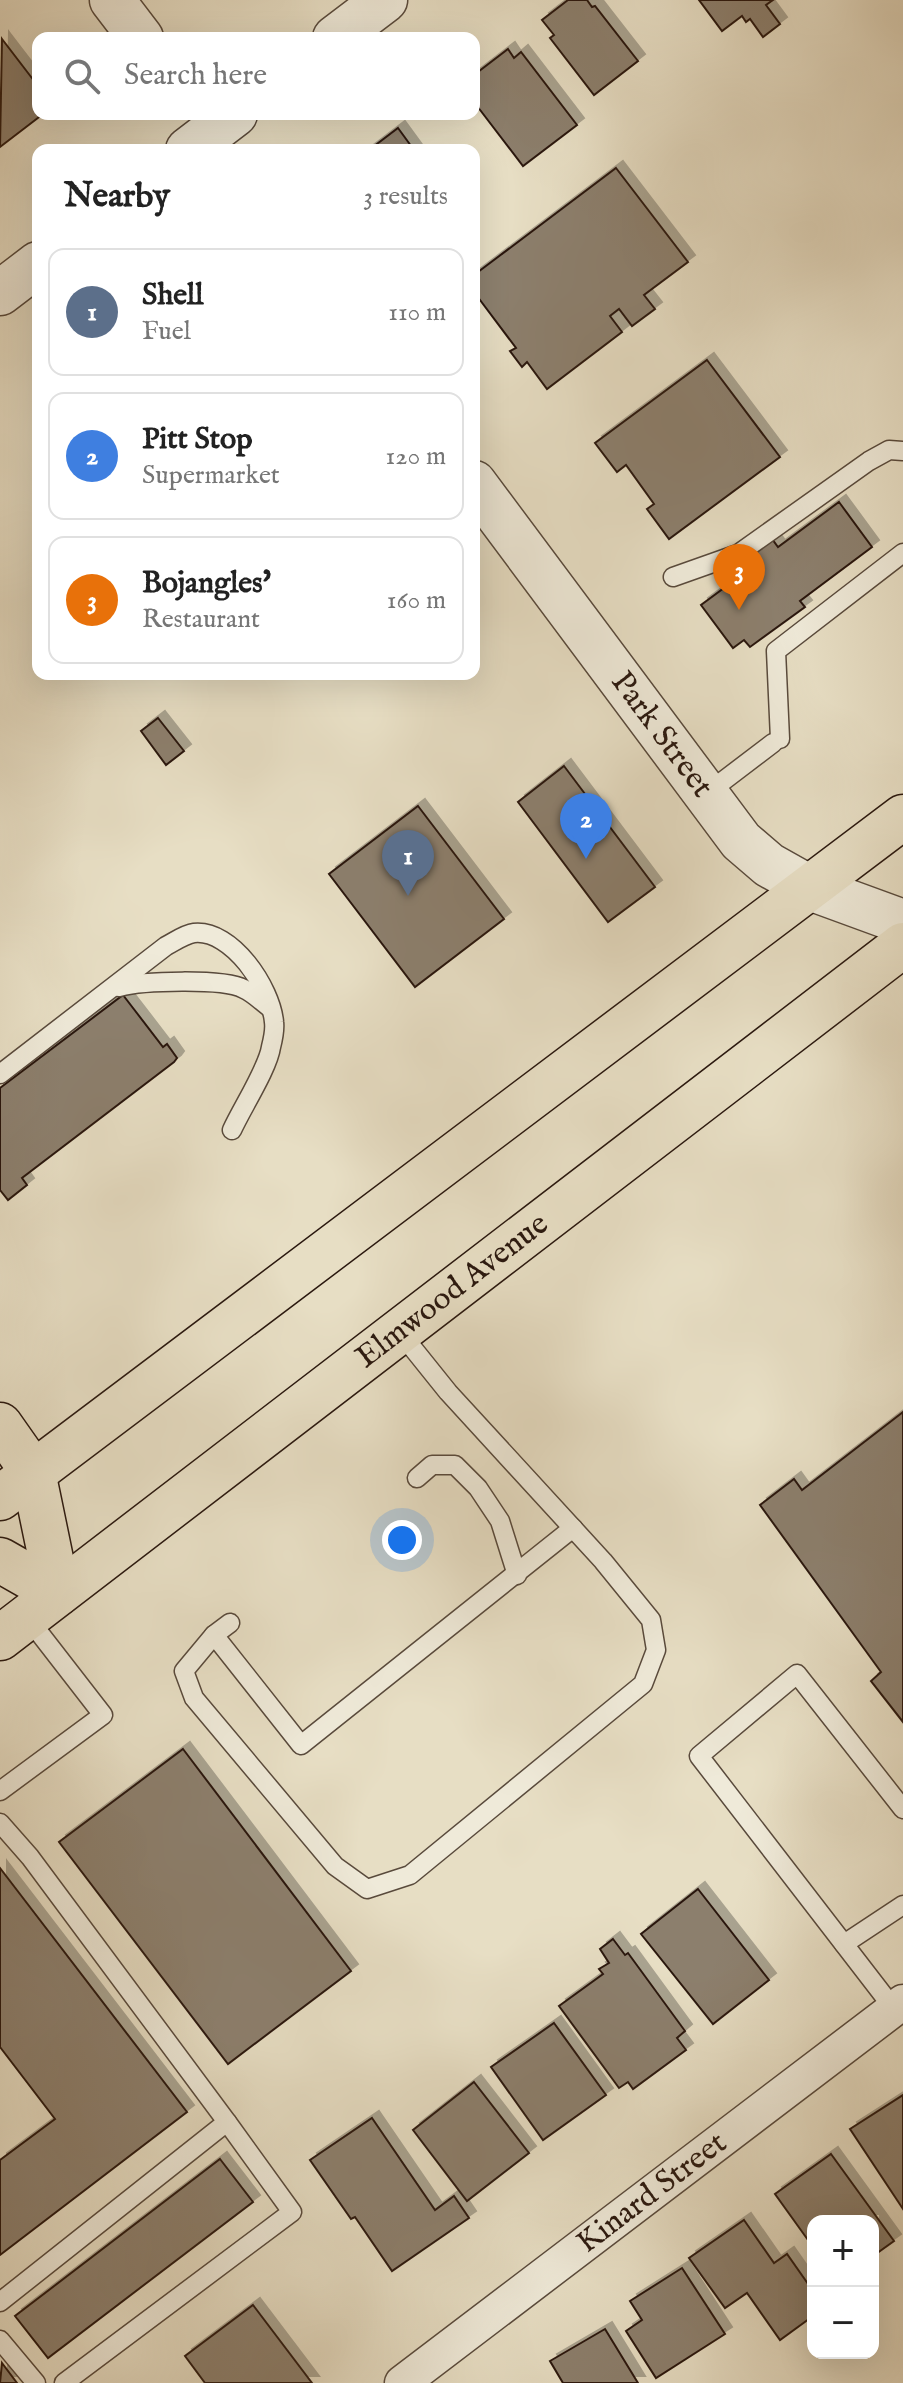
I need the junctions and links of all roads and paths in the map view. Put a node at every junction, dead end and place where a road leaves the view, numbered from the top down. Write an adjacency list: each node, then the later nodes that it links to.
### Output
1 (112, 0): 3 (street)
2 (385, 0): 4 (street)
3 (136, 32)
4 (343, 32)
5 (32, 269): 6 (street)
6 (0, 293)
7 (903, 451): 10 (lane)
8 (480, 491): 11 (street, Park Street)
9 (903, 553): 11 (lane)
10 (673, 577)
11 (706, 794): 13 (street, Park Street)
12 (903, 817): 13 (main road)
13 (810, 888): 14 (street, Park Street); 23 (main road)
14 (903, 922)
15 (903, 945): 20 (main road, Elmwood Avenue)
16 (110, 990): 17 (lane); 17 (lane); 18 (lane)
17 (269, 1007): 19 (lane)
18 (0, 1074)
19 (232, 1130)
20 (399, 1331): 24 (lane); 27 (main road, Elmwood Avenue)
21 (0, 1425): 23 (main road)
22 (417, 1478): 26 (lane)
23 (17, 1485): 27 (main road)
24 (573, 1528): 26 (lane); 29 (lane)
25 (0, 1560): 27 (main road)
26 (517, 1575): 29 (lane)
27 (28, 1616): 30 (lane)
28 (230, 1623): 29 (lane)
29 (214, 1635)
30 (0, 1791)
31 (903, 1809): 34 (lane)
32 (0, 1823): 36 (lane)
33 (903, 1905): 34 (lane)
34 (844, 1944): 35 (lane)
35 (898, 2005): 41 (street, Kinard Street)
36 (227, 2122): 37 (lane); 40 (lane)
37 (0, 2302)
38 (0, 2340): 39 (lane)
39 (36, 2383)
40 (64, 2383)
41 (402, 2383)

